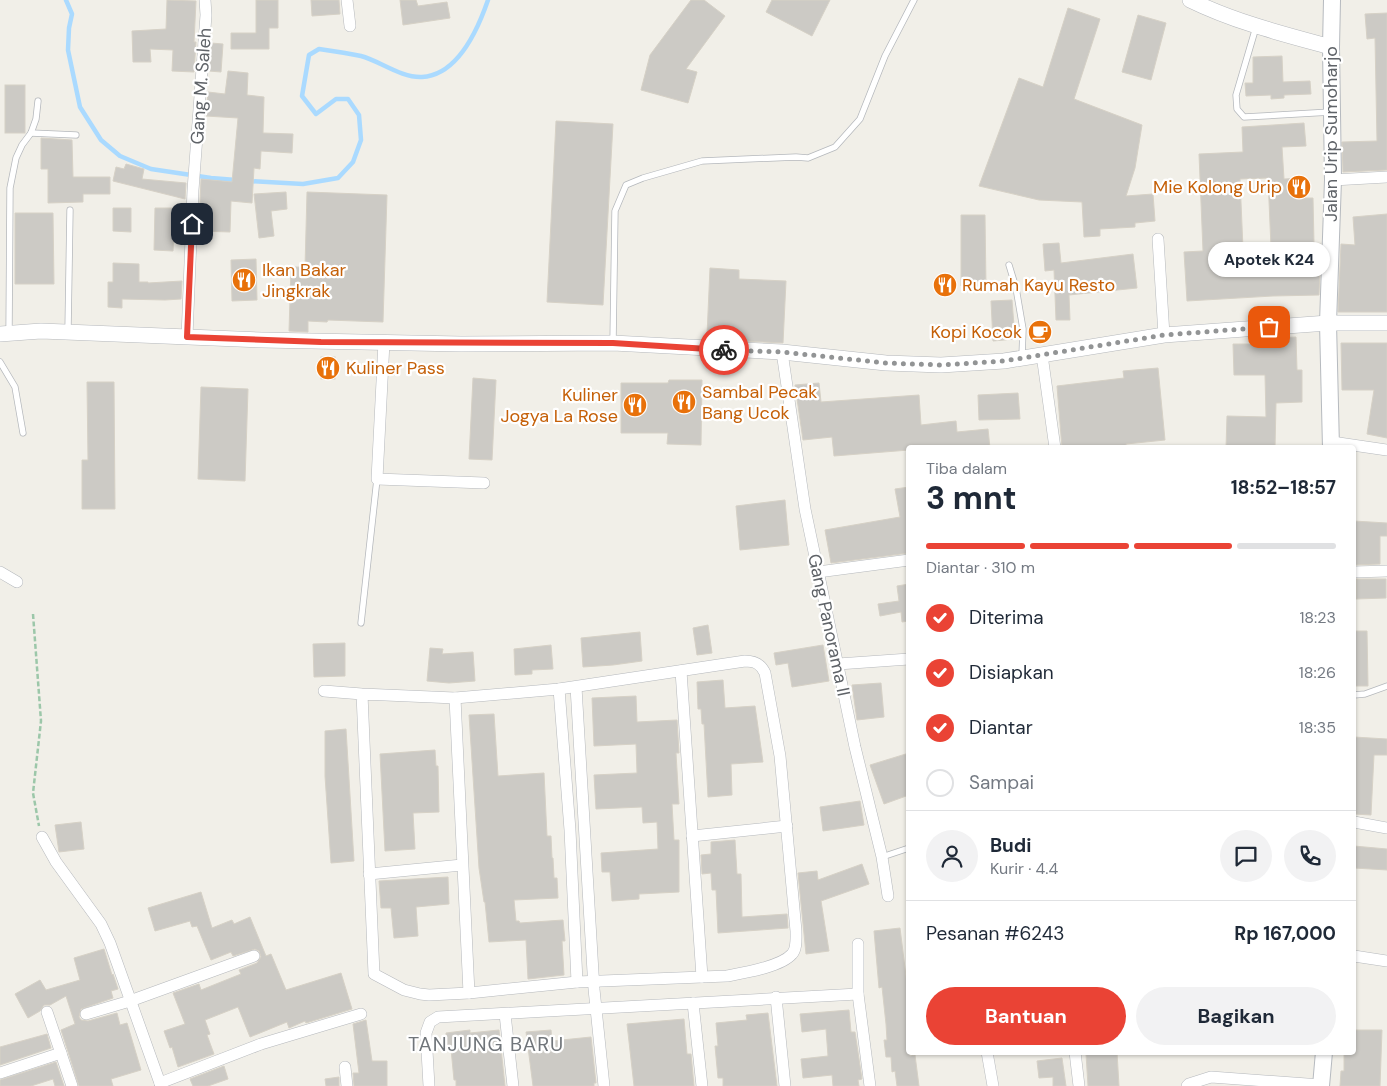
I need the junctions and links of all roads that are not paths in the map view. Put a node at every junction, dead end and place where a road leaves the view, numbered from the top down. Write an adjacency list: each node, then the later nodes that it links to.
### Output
1 (205, 0): 23 (street, Gang M. Saleh)
2 (347, 0): 6 (street)
3 (914, 0): 25 (lane)
4 (1190, 0): 7 (street)
5 (1332, 0): 8 (main road, Jalan Urip Sumoharjo)
6 (350, 26)
7 (1256, 27): 8 (street); 10 (lane)
8 (1331, 47): 10 (main road, Jalan Urip Sumoharjo)
9 (38, 101): 11 (lane)
10 (1333, 112): 14 (main road, Jalan Urip Sumoharjo)
11 (31, 133): 12 (lane); 21 (lane)
12 (76, 135)
13 (1387, 177): 14 (street)
14 (1332, 180): 18 (main road, Jalan Urip Sumoharjo)
15 (70, 210): 20 (lane)
16 (1158, 239): 22 (street)
17 (1009, 265): 28 (lane)
18 (1328, 323): 19 (street); 22 (street); 32 (main road, Jalan Urip Sumoharjo)
19 (1387, 323)
20 (68, 332): 21 (street); 23 (street)
21 (5, 334)
22 (1164, 335): 27 (street)
23 (187, 337): 24 (street)
24 (384, 342): 25 (street); 35 (street)
25 (613, 343): 26 (street)
26 (782, 352): 28 (street); 40 (street, Gang Panorama II)
27 (1042, 355): 28 (street); 31 (street)
28 (1022, 358)
29 (0, 362): 30 (lane)
30 (23, 433)
31 (1055, 445)
32 (1332, 445)
33 (1356, 447): 34 (street)
34 (1387, 450)
35 (377, 479): 36 (street); 43 (lane)
36 (484, 483)
37 (906, 560): 40 (street)
38 (1387, 571): 41 (street)
39 (0, 572): 42 (street)
40 (818, 572): 45 (street, Gang Panorama II)
41 (1356, 572)
42 (18, 582)
43 (361, 623)
44 (906, 659): 45 (street)
45 (838, 664): 60 (street, Gang Panorama II)
46 (681, 671): 48 (street); 55 (street); 58 (street)
47 (1387, 686): 52 (lane)
48 (576, 687): 49 (street); 70 (street)
49 (559, 689): 53 (street); 69 (street)
50 (324, 690): 51 (street)
51 (362, 694): 53 (street); 62 (street)
52 (1356, 695)
53 (455, 698): 61 (street)
54 (1356, 822): 56 (street)
55 (787, 826): 58 (street); 68 (street)
56 (1387, 828)
57 (42, 836): 74 (street)
58 (692, 836): 68 (street)
59 (906, 849): 60 (lane)
60 (882, 857): 63 (street, Gang Panorama II)
61 (462, 865): 62 (street); 71 (street)
62 (369, 874): 71 (street)
63 (888, 896)
64 (858, 944): 72 (street)
65 (254, 956): 74 (street)
66 (1356, 956): 67 (street)
67 (1387, 961)
68 (702, 977): 70 (street)
69 (577, 982): 70 (street); 71 (street)
70 (594, 985): 76 (street)
71 (469, 993)
72 (858, 994): 73 (street); 95 (street)
73 (776, 997): 75 (street); 94 (street)
74 (130, 1001): 78 (street); 87 (street)
75 (693, 1003): 76 (street); 93 (street)
76 (596, 1006): 80 (street); 92 (street)
77 (47, 1012): 81 (street)
78 (86, 1014)
79 (361, 1014): 87 (street)
80 (505, 1014): 90 (street); 91 (street)
81 (61, 1053): 86 (street); 88 (street)
82 (988, 1055): 96 (street)
83 (1075, 1055): 97 (street)
84 (1324, 1055): 99 (main road)
85 (345, 1066): 89 (street)
86 (0, 1073)
87 (161, 1085)
88 (72, 1086)
89 (347, 1086)
90 (428, 1086)
91 (513, 1086)
92 (604, 1086)
93 (702, 1086)
94 (785, 1086)
95 (870, 1086)
96 (993, 1086)
97 (1079, 1086)
98 (1187, 1086): 99 (street)
99 (1321, 1086)

